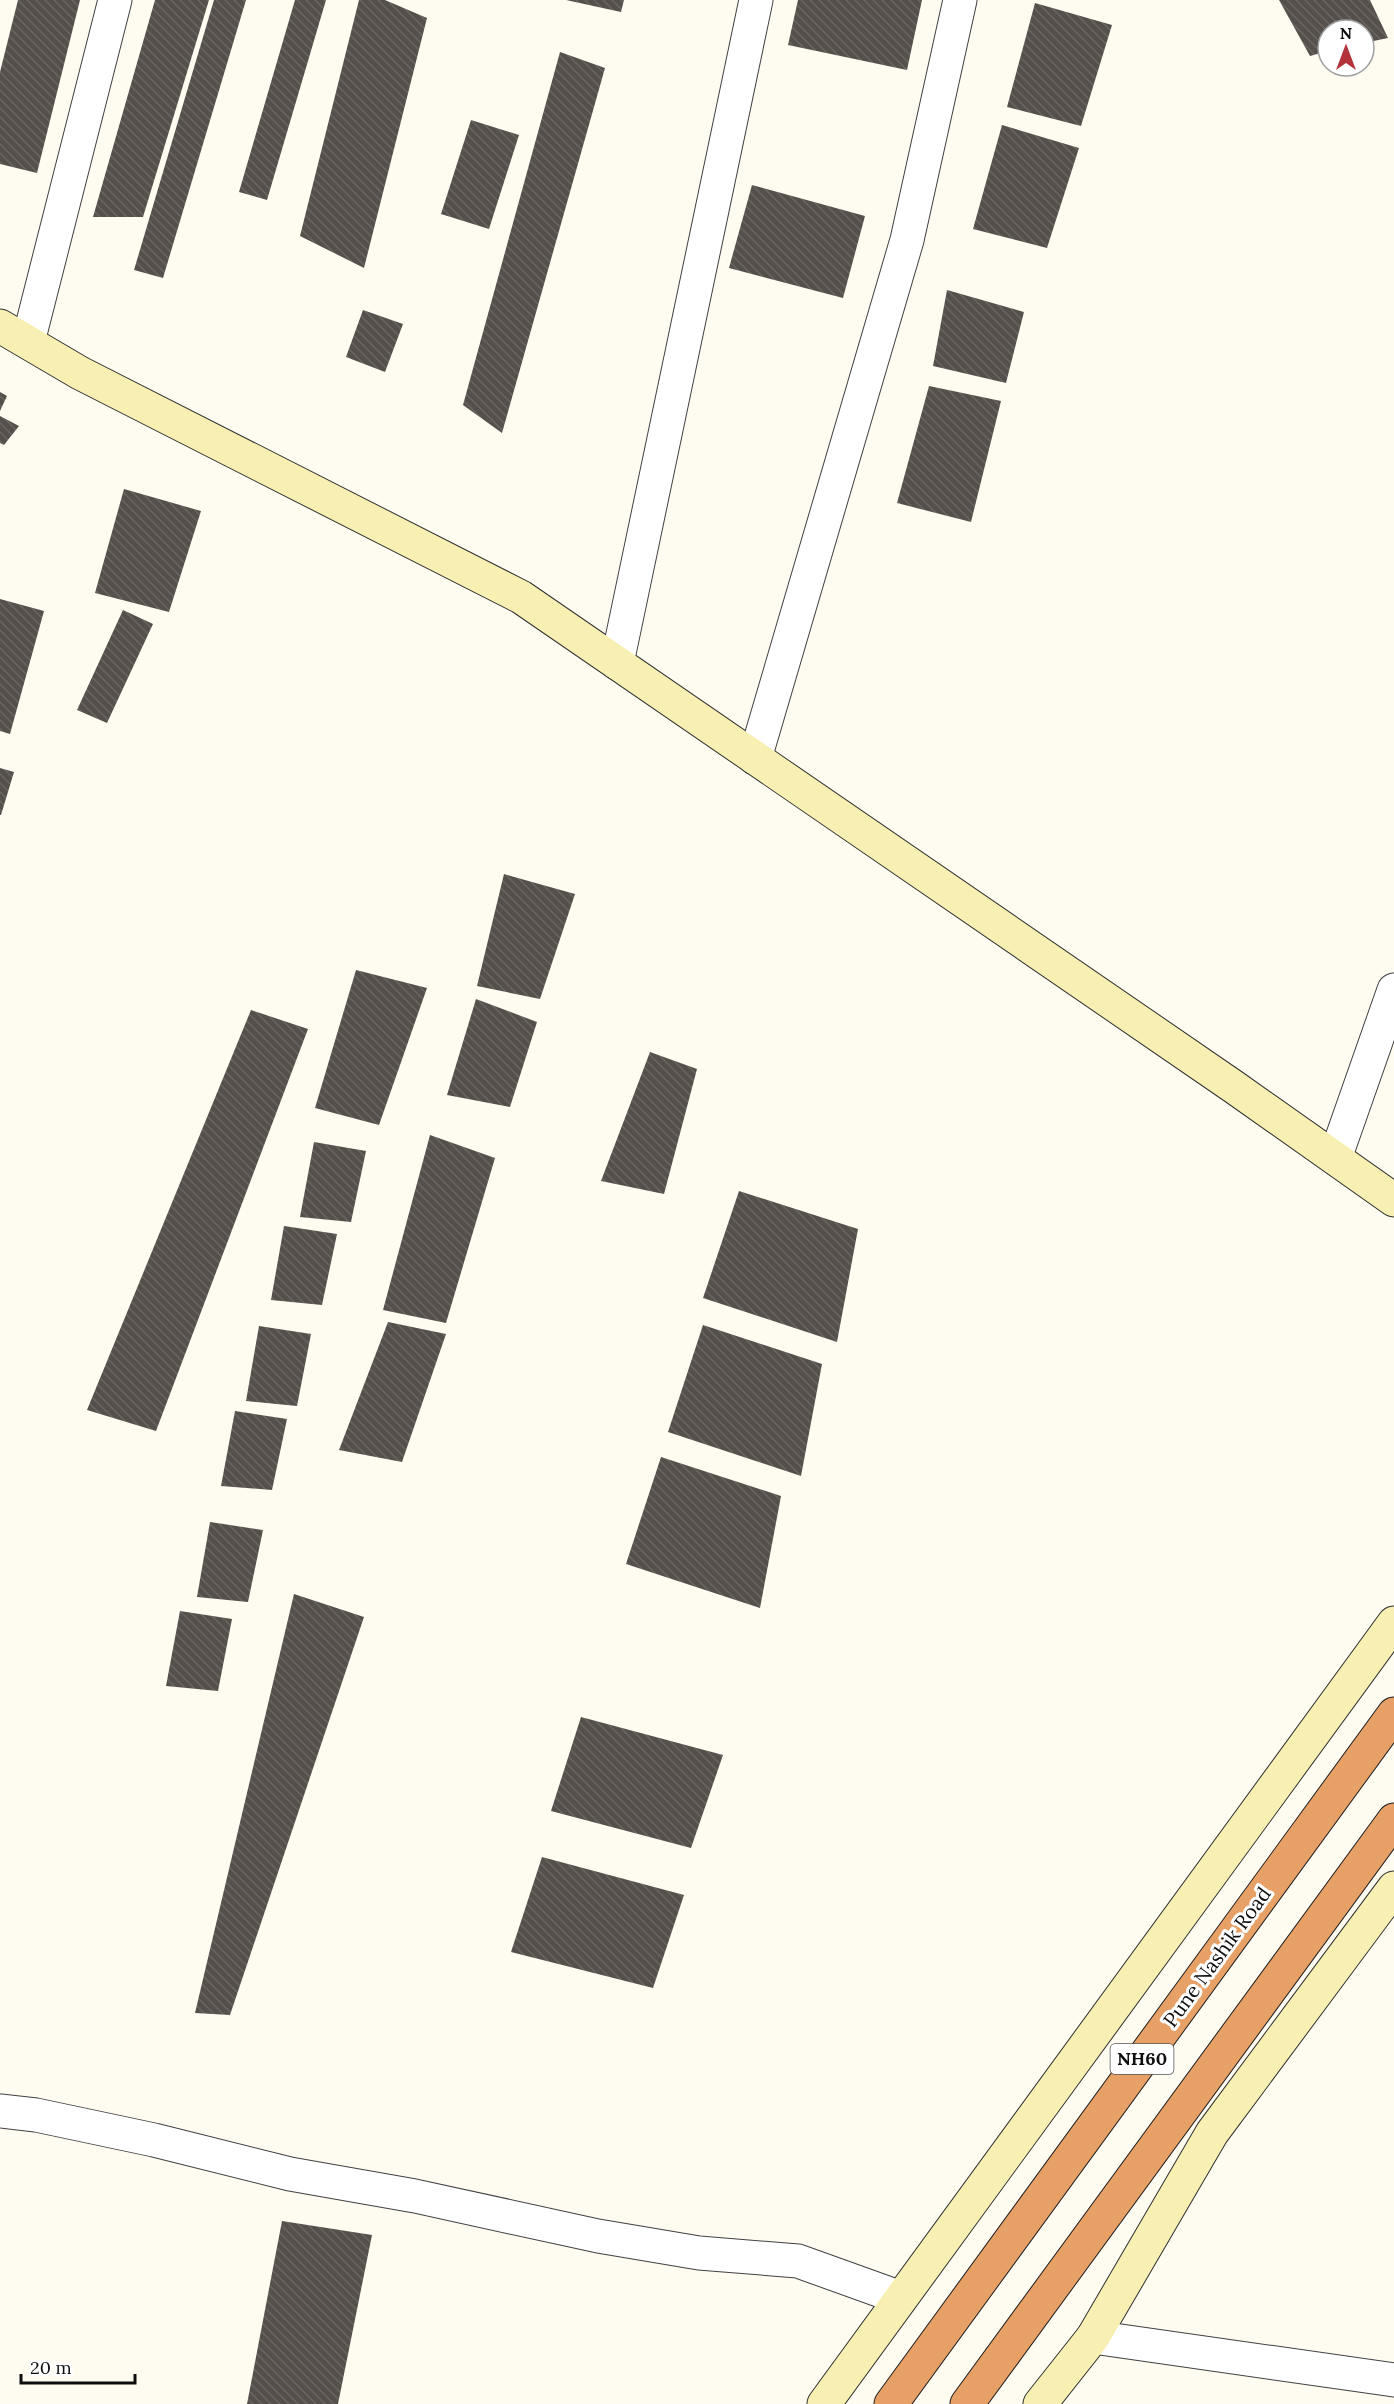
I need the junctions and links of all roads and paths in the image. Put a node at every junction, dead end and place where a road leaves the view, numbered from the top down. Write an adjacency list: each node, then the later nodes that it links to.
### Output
1 (115, 0): 5 (street)
2 (756, 0): 6 (street)
3 (960, 0): 7 (street)
4 (0, 326): 5 (main road)
5 (28, 342): 6 (main road)
6 (617, 663): 7 (main road)
7 (755, 758): 9 (main road)
8 (1394, 990): 9 (street)
9 (1335, 1158): 10 (main road)
10 (1394, 1200)
11 (1394, 1623): 16 (main road)
12 (1394, 1714): 20 (highway, Pune Nashik Road / NH60)
13 (1394, 1820): 21 (highway, NH60)
14 (1394, 1888): 17 (main road)
15 (0, 2111): 16 (street)
16 (901, 2298): 19 (main road)
17 (1093, 2337): 18 (street); 22 (main road)
18 (1394, 2380)
19 (824, 2404)
20 (891, 2404)
21 (968, 2404)
22 (1040, 2404)

